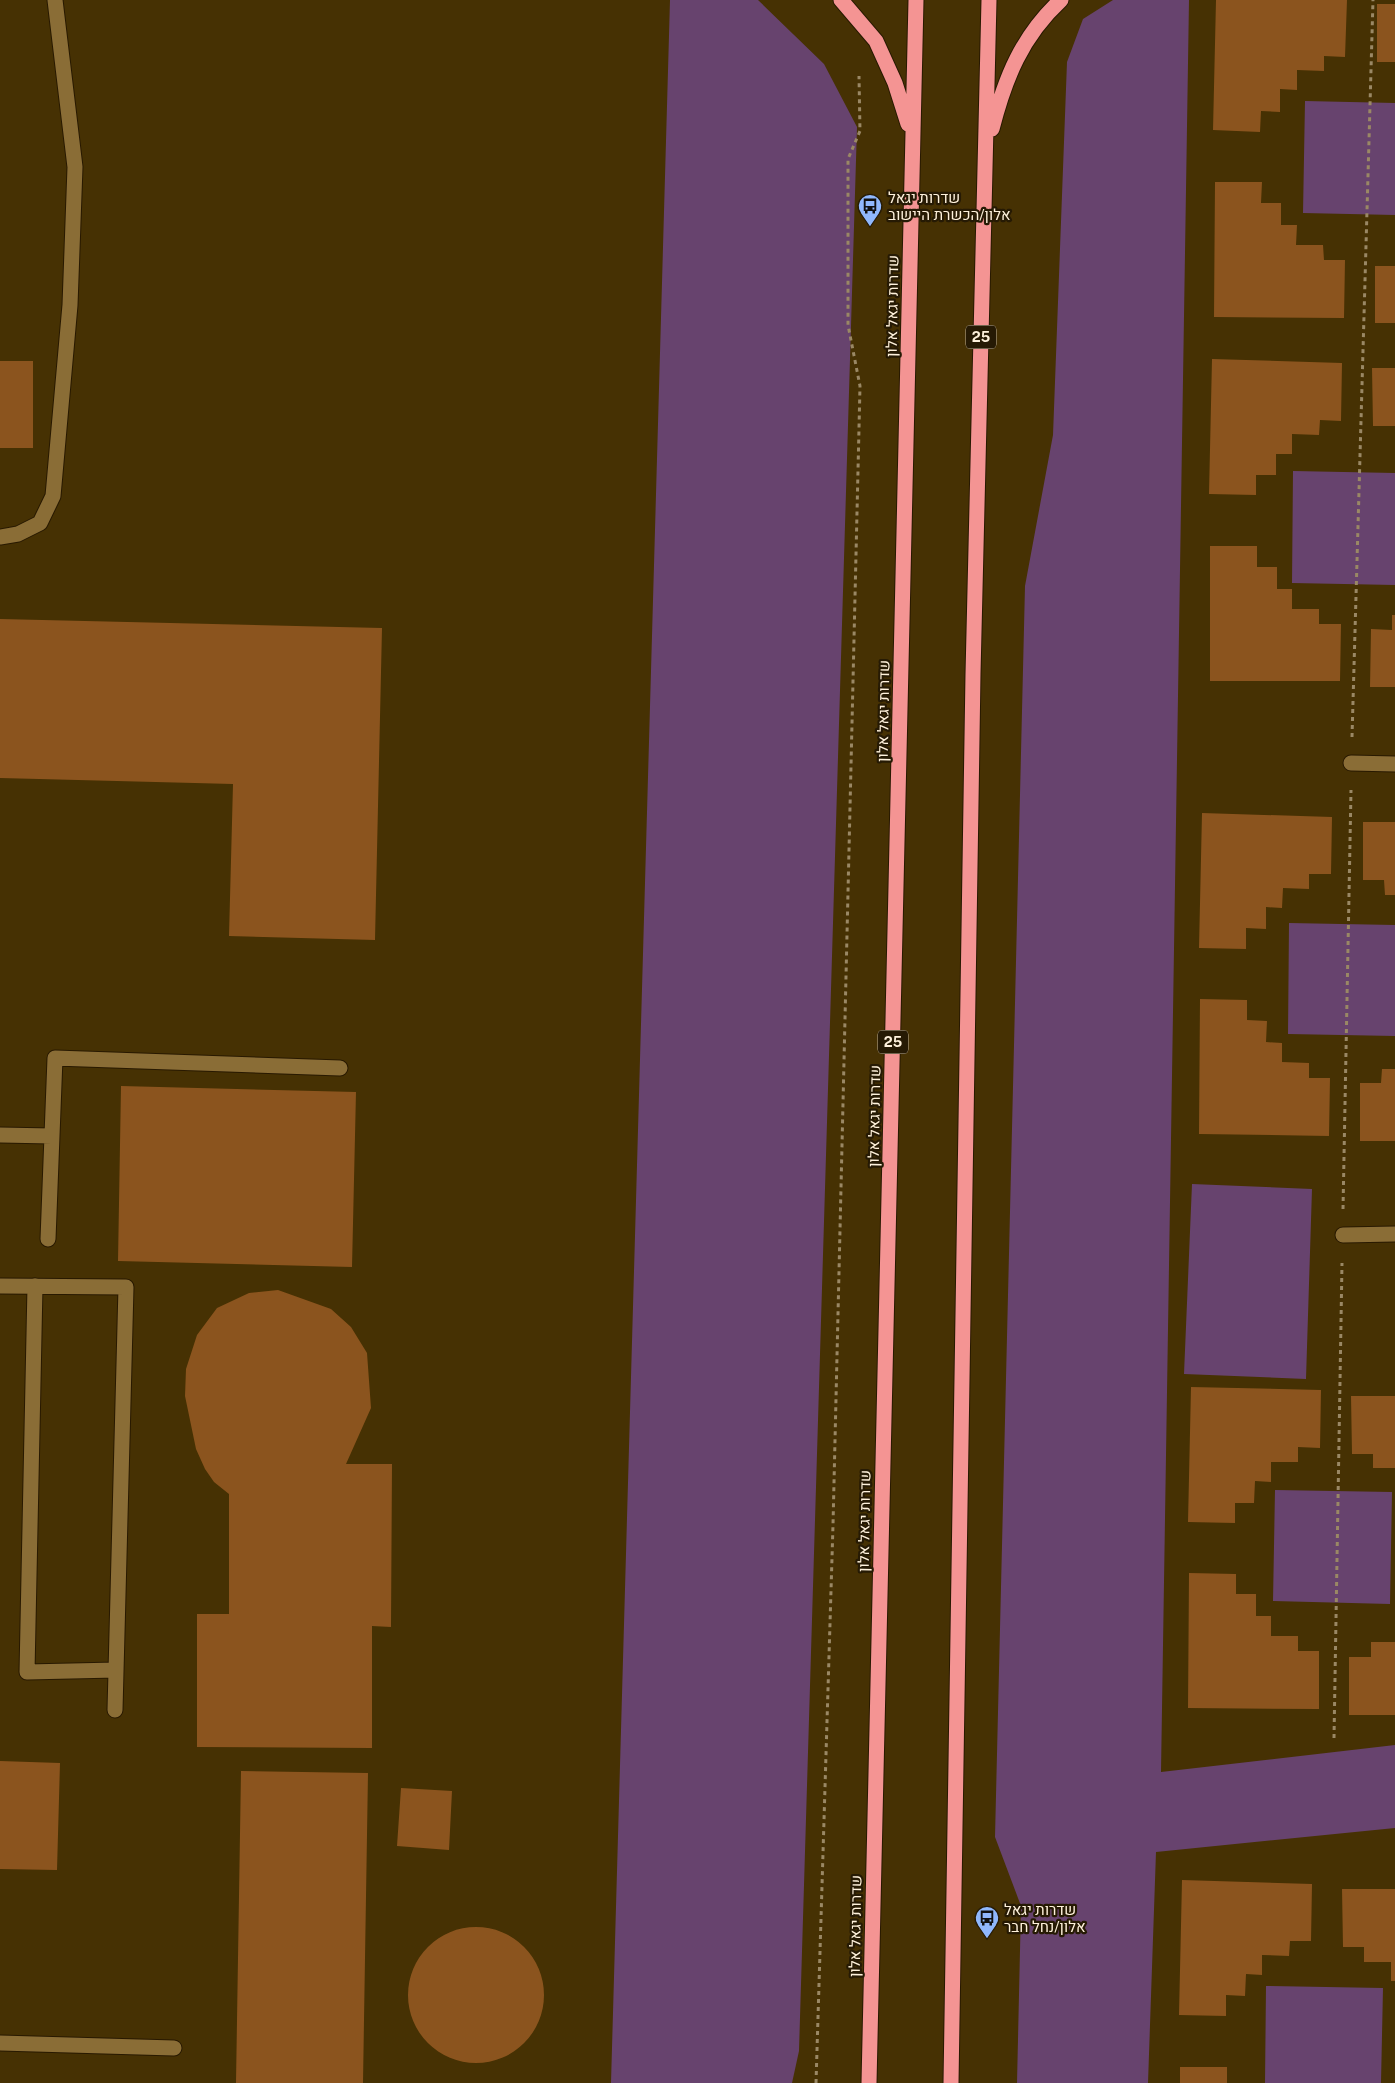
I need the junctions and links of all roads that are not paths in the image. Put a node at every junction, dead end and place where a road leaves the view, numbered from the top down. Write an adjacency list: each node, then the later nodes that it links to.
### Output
1 (55, 0): 8 (lane)
2 (841, 0): 6 (highway)
3 (916, 0): 6 (highway, שדרות יגאל אלון / 25)
4 (989, 0): 7 (highway, 25)
5 (1060, 0): 7 (highway)
6 (913, 149): 23 (highway, שדרות יגאל אלון / 25)
7 (985, 154): 26 (highway, 25)
8 (0, 537)
9 (1351, 764): 10 (lane)
10 (1395, 764)
11 (340, 1068): 13 (lane)
12 (0, 1135): 13 (lane)
13 (52, 1136): 16 (lane)
14 (1395, 1234): 15 (lane)
15 (1343, 1235)
16 (48, 1238)
17 (0, 1286): 18 (lane)
18 (35, 1286): 19 (lane); 19 (lane)
19 (116, 1670): 20 (lane)
20 (115, 1710)
21 (0, 2043): 22 (lane)
22 (174, 2048)
23 (870, 2058): 24 (highway); 25 (highway, שדרות יגאל אלון / 25)
24 (865, 2083)
25 (869, 2083)
26 (951, 2083)

